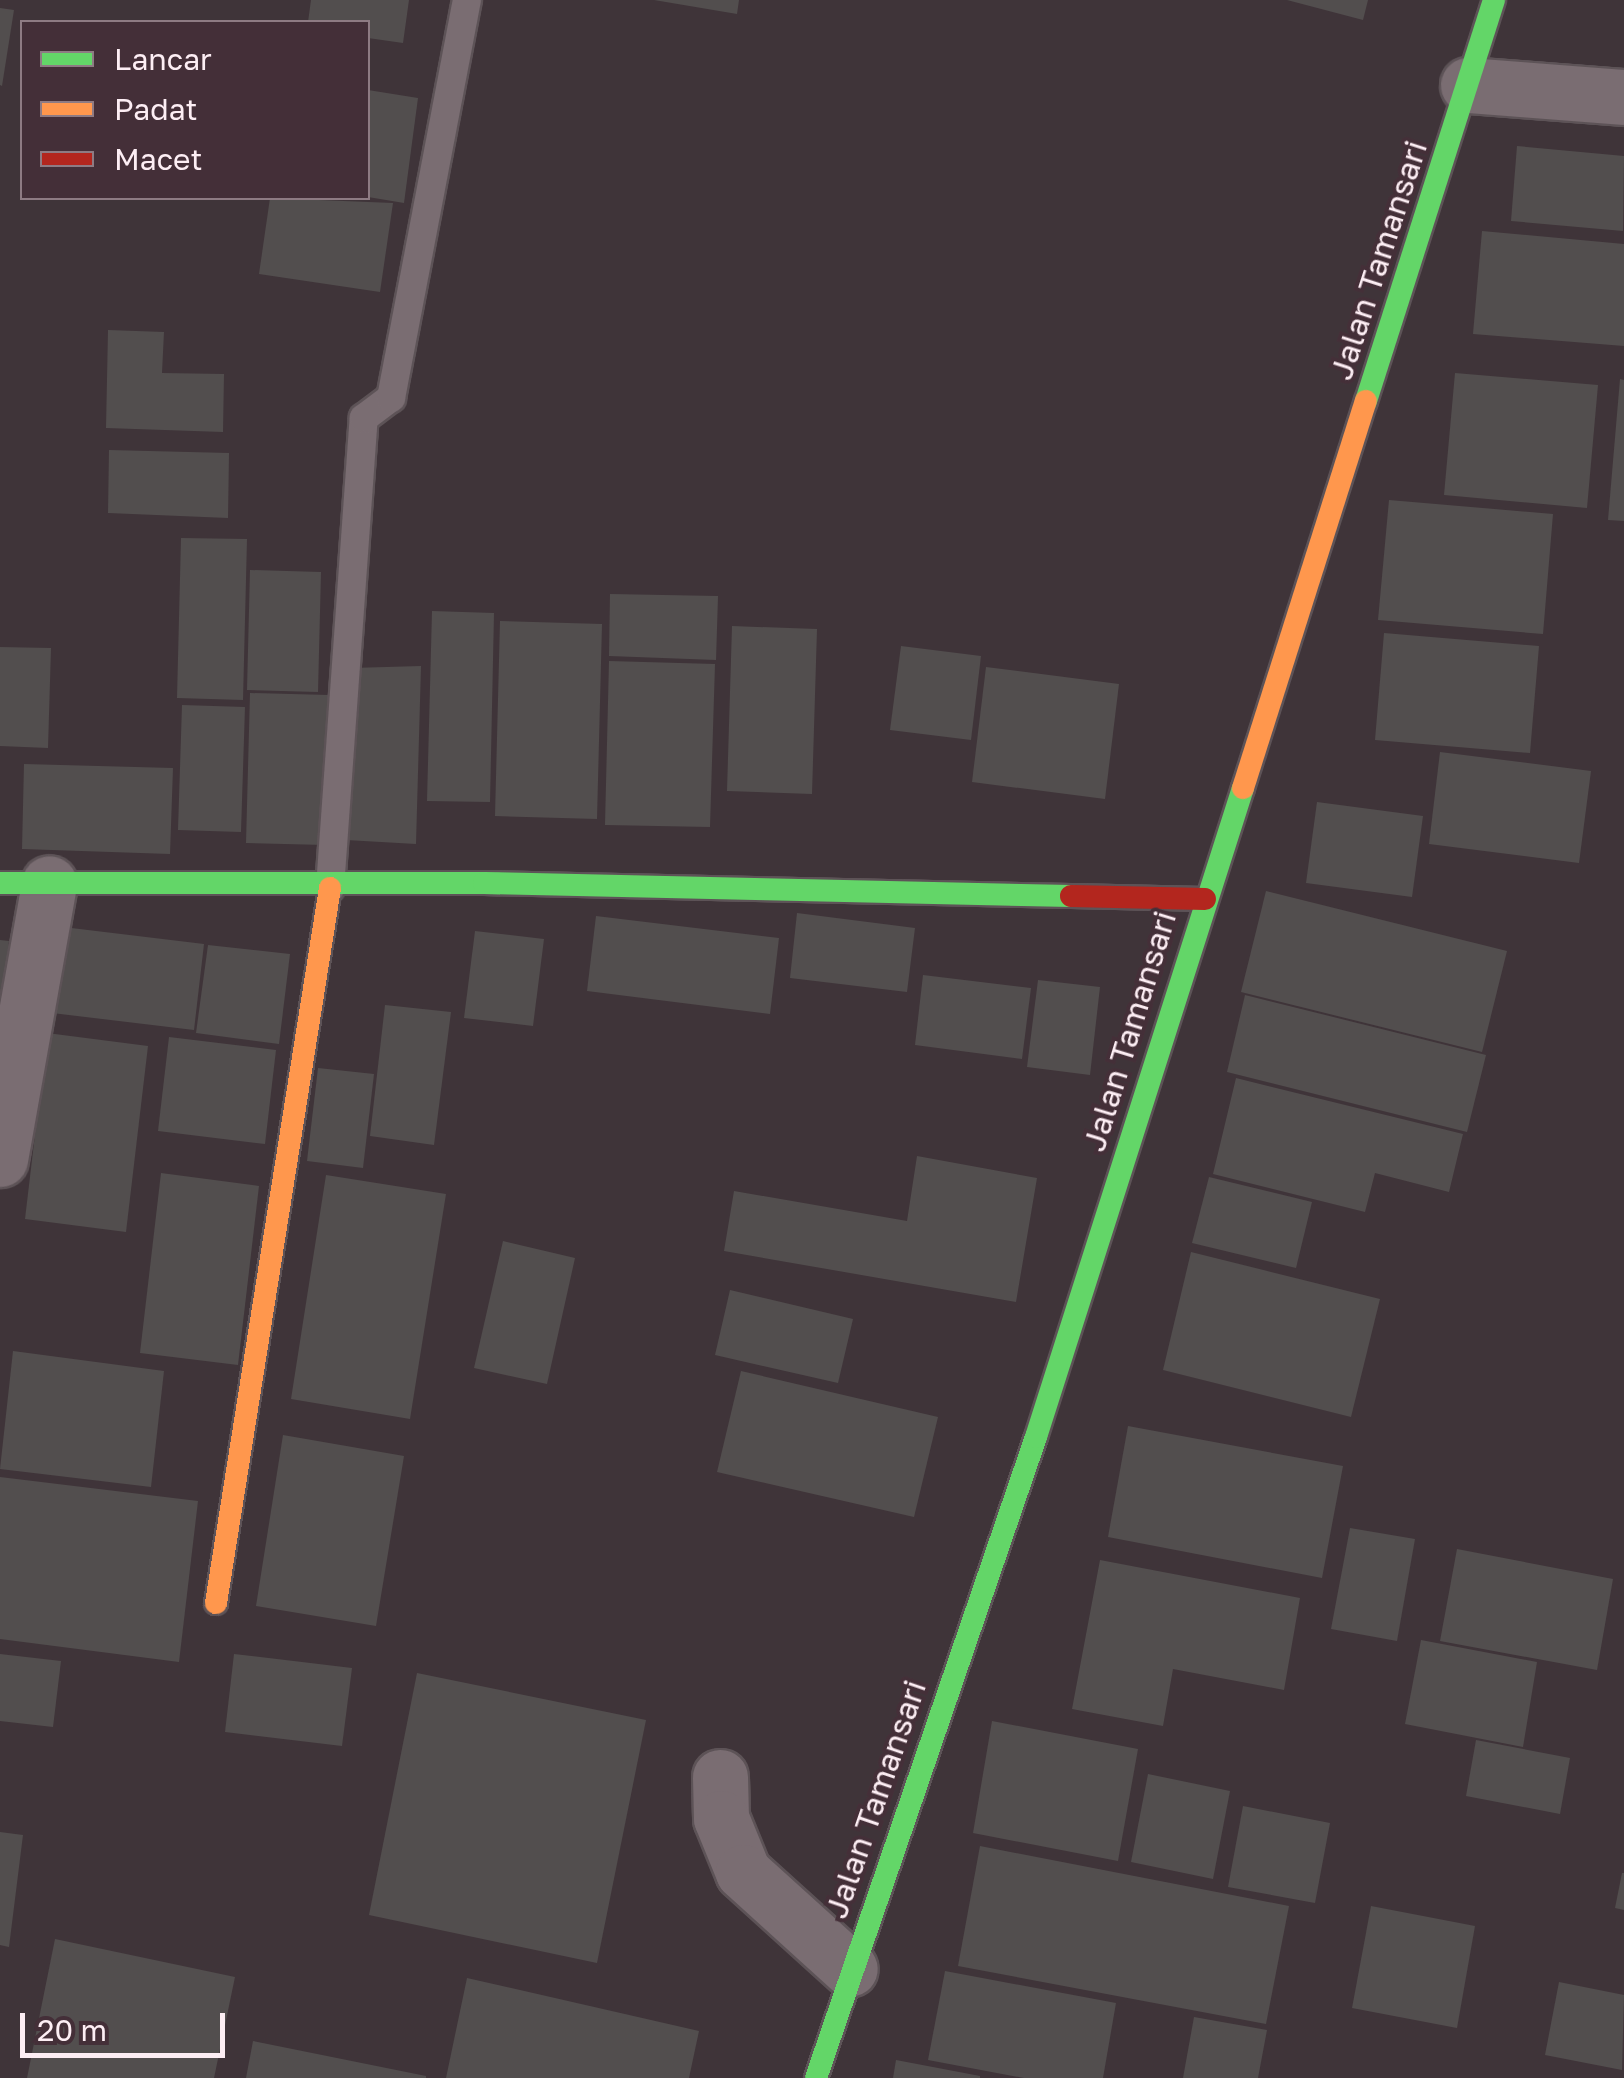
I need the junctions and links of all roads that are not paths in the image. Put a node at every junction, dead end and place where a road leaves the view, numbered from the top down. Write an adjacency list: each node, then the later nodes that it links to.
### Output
1 (467, 0): 6 (lane)
2 (1494, 0): 3 (main road, Jalan Tamansari)
3 (1468, 86): 4 (street); 7 (main road, Jalan Tamansari)
4 (1624, 97)
5 (24, 882): 6 (main road); 8 (street)
6 (330, 888): 7 (main road); 9 (main road)
7 (1205, 899): 11 (main road, Jalan Tamansari)
8 (0, 1159)
9 (216, 1604)
10 (720, 1777): 11 (street)
11 (850, 1969): 12 (main road, Jalan Tamansari)
12 (816, 2078)

